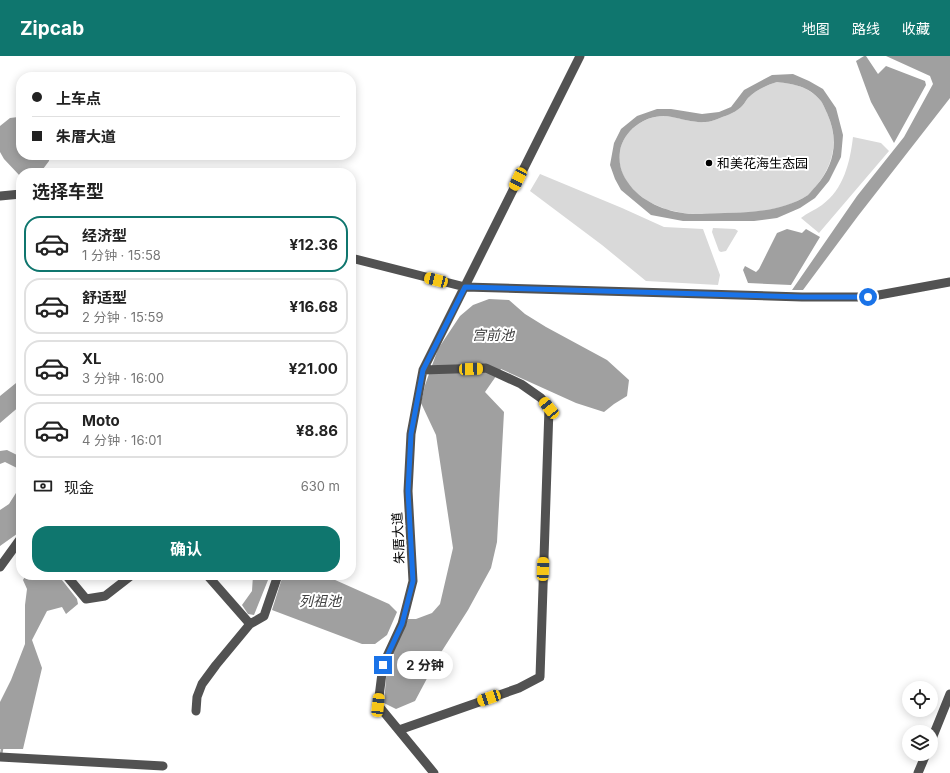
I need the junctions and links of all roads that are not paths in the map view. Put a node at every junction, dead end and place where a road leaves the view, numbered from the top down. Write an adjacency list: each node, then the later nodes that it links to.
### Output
1 (580, 56): 6 (street, 朱厝大道)
2 (16, 194): 3 (street)
3 (0, 196)
4 (356, 259): 6 (street)
5 (950, 282): 6 (street)
6 (465, 287): 7 (street, 朱厝大道)
7 (423, 370): 18 (street, 朱厝大道); 18 (street)
8 (16, 545): 9 (street)
9 (0, 567)
10 (70, 580): 11 (street)
11 (126, 580)
12 (211, 580): 14 (street)
13 (276, 580): 14 (street)
14 (250, 624): 16 (street)
15 (950, 694): 17 (street)
16 (196, 711)
17 (937, 725)
18 (399, 730): 22 (street, 朱厝大道)
19 (2, 757): 21 (street)
20 (923, 761): 23 (street)
21 (163, 766)
22 (434, 773)
23 (918, 773)

